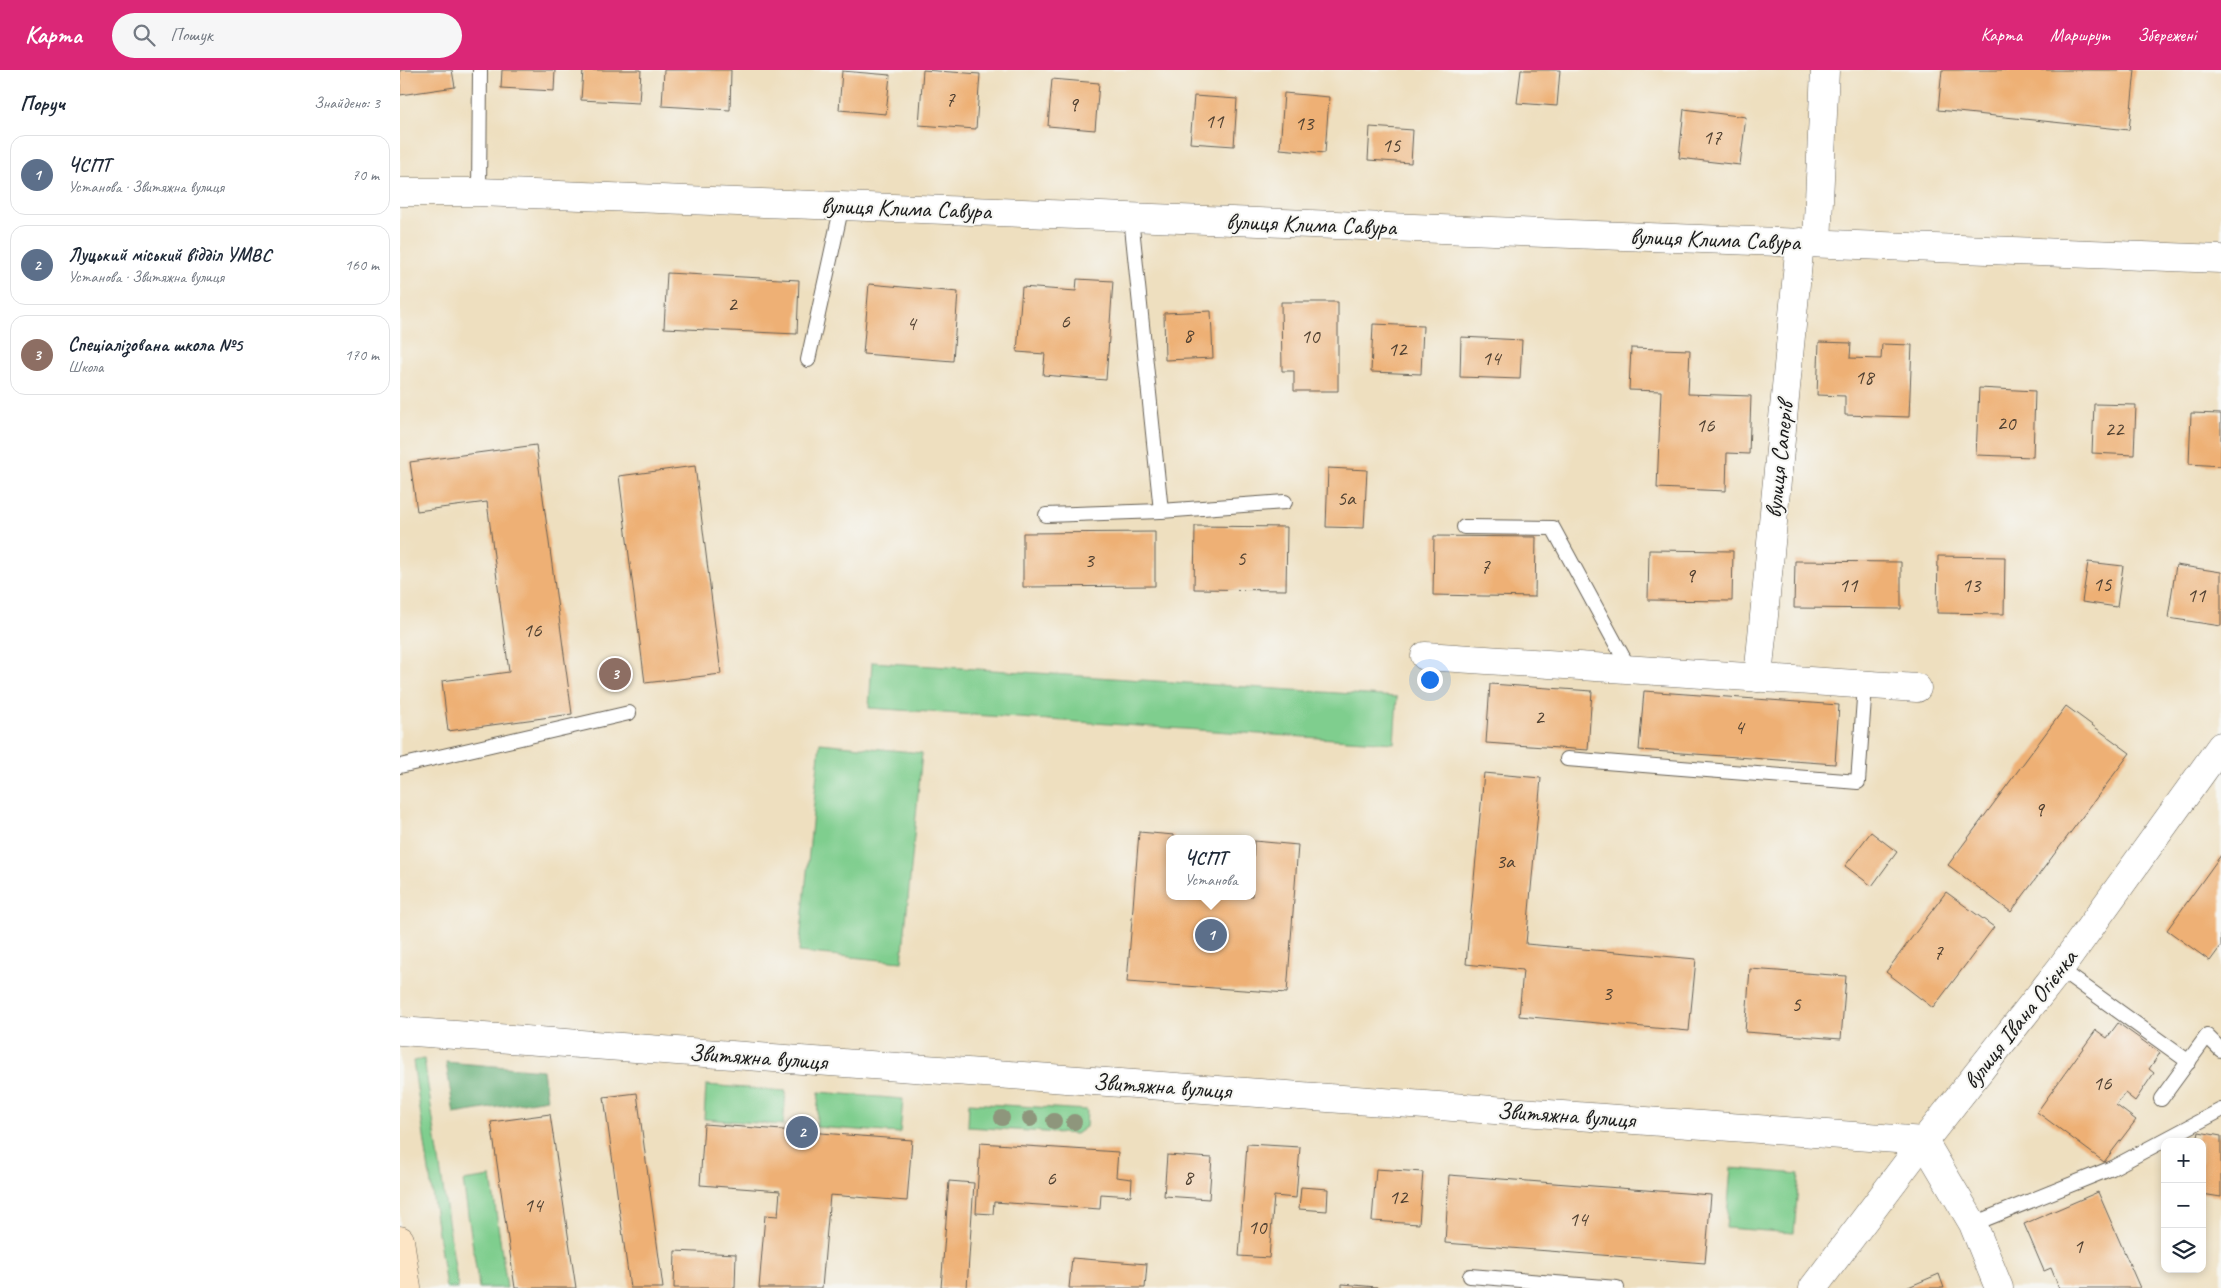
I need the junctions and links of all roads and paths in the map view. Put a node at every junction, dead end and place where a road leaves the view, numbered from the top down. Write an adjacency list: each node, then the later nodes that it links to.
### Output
1 (480, 70): 4 (lane)
2 (1825, 70): 7 (street, вулиця Саперів)
3 (400, 192): 4 (street, вулиця Клима Савура)
4 (479, 192): 5 (street, вулиця Клима Савура)
5 (842, 205): 6 (street, вулиця Клима Савура); 9 (lane)
6 (1131, 217): 7 (street, вулиця Клима Савура); 11 (lane)
7 (1809, 243): 8 (street, вулиця Клима Савура); 16 (street, вулиця Саперів)
8 (2221, 258)
9 (808, 360)
10 (1285, 502): 11 (lane)
11 (1161, 511): 12 (lane)
12 (1046, 514)
13 (1464, 527): 15 (lane)
14 (1425, 656): 15 (street)
15 (1630, 670): 16 (street)
16 (1758, 678): 17 (street)
17 (1865, 685): 18 (street); 21 (lane)
18 (1917, 688)
19 (629, 713): 22 (lane)
20 (2221, 746): 23 (street, вулиця Івана Огієнка)
21 (1567, 759)
22 (400, 766)
23 (2060, 969): 26 (lane); 29 (street, вулиця Івана Огієнка)
24 (400, 1031): 29 (street, Звитяжна вулиця)
25 (2221, 1050): 26 (lane)
26 (2189, 1062): 27 (lane)
27 (2161, 1100)
28 (2221, 1110): 30 (lane)
29 (1924, 1141): 30 (street); 35 (street, вулиця Івана Огієнка)
30 (1973, 1224): 36 (street)
31 (400, 1240): 33 (main road)
32 (1470, 1276): 34 (lane)
33 (406, 1288)
34 (1617, 1288)
35 (1814, 1288)
36 (1999, 1288)

